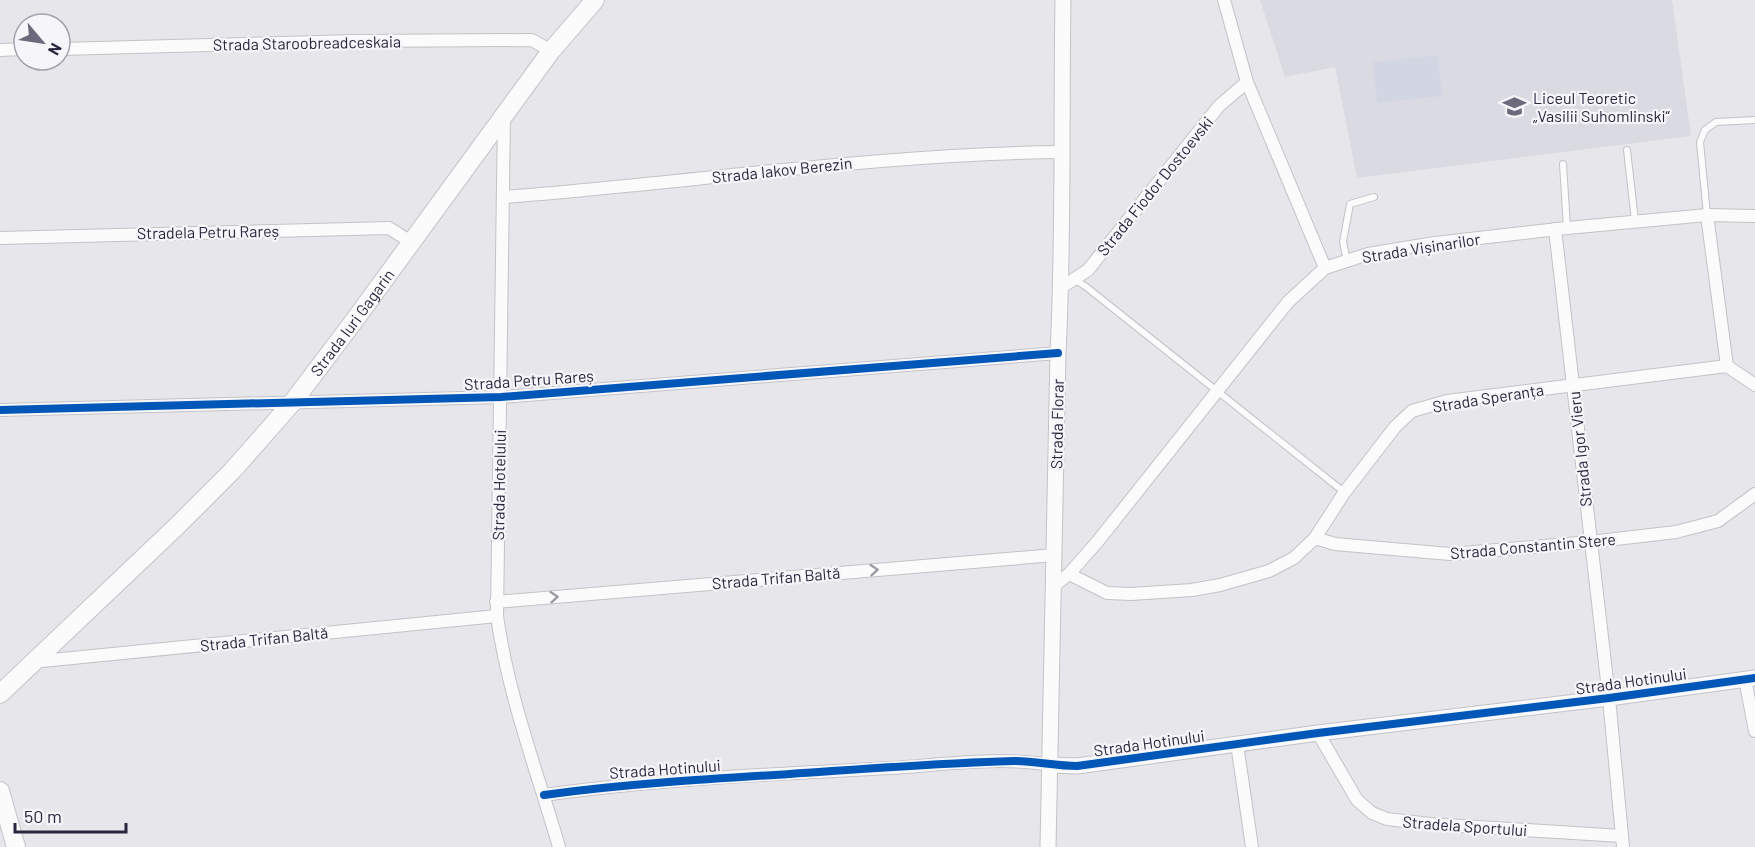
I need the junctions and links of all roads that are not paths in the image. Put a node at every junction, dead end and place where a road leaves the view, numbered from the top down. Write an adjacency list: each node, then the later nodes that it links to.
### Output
1 (595, 0): 5 (main road, Strada Iuri Gagarin)
2 (1063, 0): 10 (street, Strada Florar)
3 (1224, 0): 6 (street)
4 (72, 49): 5 (street, Strada Staroobreadceskaia)
5 (551, 51): 7 (main road, Strada Iuri Gagarin)
6 (1247, 82): 21 (street); 22 (street, Strada Fiodor Dostoevski)
7 (504, 114): 12 (street, Strada Hotelului); 19 (main road, Strada Iuri Gagarin)
8 (1755, 120): 14 (lane)
9 (1627, 150): 16 (lane)
10 (1061, 152): 12 (street, Strada Iakov Berezin); 22 (street, Strada Florar)
11 (1563, 164): 17 (lane)
12 (503, 197): 28 (street, Strada Hotelului)
13 (1374, 197): 20 (lane)
14 (1707, 214): 15 (street, Strada Vișinarilor); 16 (street, Strada Vișinarilor); 24 (street)
15 (1755, 216)
16 (1635, 222): 17 (street, Strada Vișinarilor)
17 (1561, 229): 20 (street, Strada Vișinarilor); 26 (street, Strada Igor Vieru)
18 (0, 238): 19 (street, Stradela Petru Rareș)
19 (411, 242): 29 (main road, Strada Iuri Gagarin)
20 (1347, 261): 21 (street, Strada Vișinarilor)
21 (1325, 268): 27 (street, Strada Vișinarilor)
22 (1068, 283): 23 (street, Strada Florar); 27 (lane)
23 (1058, 353): 28 (street, Strada Petru Rareș); 35 (street, Strada Florar)
24 (1726, 366): 25 (street); 26 (street, Strada Speranța)
25 (1755, 385)
26 (1573, 386): 31 (street, Strada Speranța); 34 (street, Strada Igor Vieru)
27 (1218, 392): 31 (lane); 36 (street, Strada Vișinarilor)
28 (501, 397): 29 (street, Strada Petru Rareș); 38 (street, Strada Hotelului)
29 (292, 403): 30 (street, Strada Petru Rareș); 40 (main road, Strada Iuri Gagarin)
30 (0, 410)
31 (1344, 493): 33 (street, Strada Speranța)
32 (1755, 494): 34 (street, Strada Constantin Stere)
33 (1315, 538): 34 (street, Strada Constantin Stere); 36 (street)
34 (1590, 542): 43 (street, Strada Igor Vieru)
35 (1055, 555): 37 (street, Strada Florar); 38 (street, Strada Trifan Baltă, one-way to 35)
36 (1069, 574): 37 (street, Strada Vișinarilor)
37 (1055, 585): 47 (street, Strada Florar)
38 (496, 602): 39 (street, Strada Hotelului)
39 (497, 616): 40 (street, Strada Trifan Baltă); 49 (street, Strada Hotelului)
40 (32, 663): 42 (main road, Strada Iuri Gagarin)
41 (1750, 679): 43 (street, Strada Hotinului); 44 (street)
42 (0, 694)
43 (1608, 698): 45 (street, Strada Hotinului); 50 (street, Strada Igor Vieru)
44 (1755, 731)
45 (1318, 733): 46 (street, Strada Hotinului); 50 (street, Stradela Sportului)
46 (1237, 744): 47 (street, Strada Hotinului); 54 (street)
47 (1050, 765): 49 (street, Strada Hotinului); 53 (street, Strada Florar)
48 (0, 791): 51 (main road)
49 (544, 795): 52 (street, Strada Hotelului)
50 (1622, 842)
51 (16, 847)
52 (559, 847)
53 (1048, 847)
54 (1252, 847)

